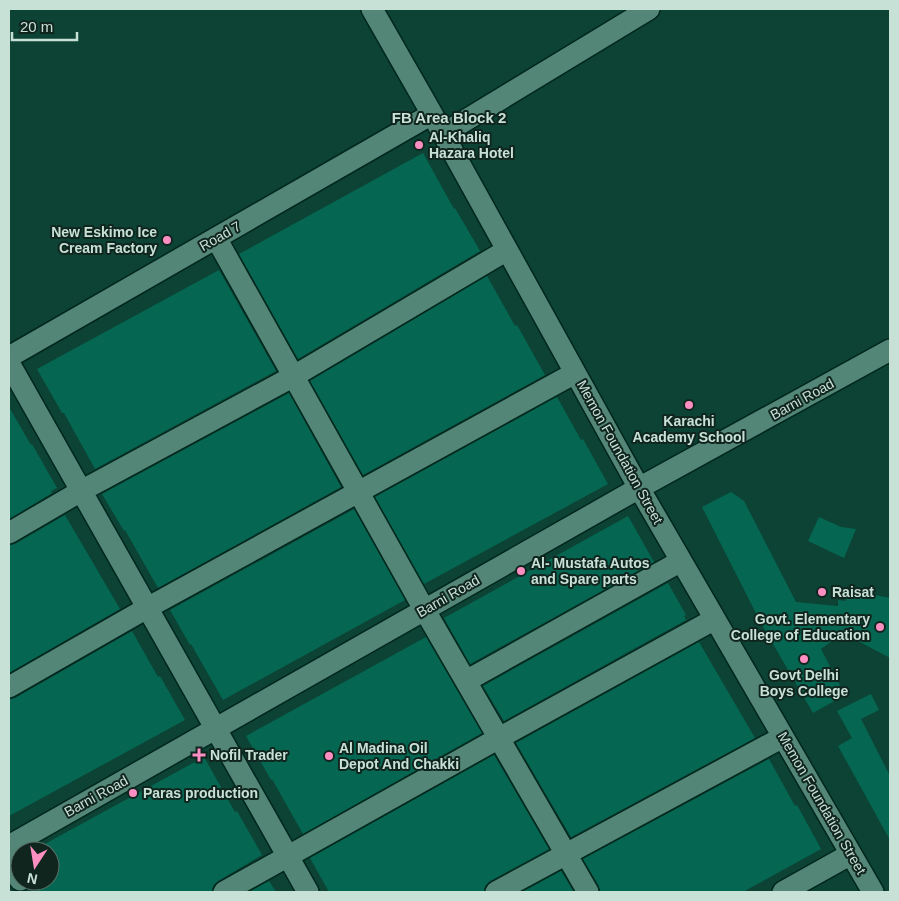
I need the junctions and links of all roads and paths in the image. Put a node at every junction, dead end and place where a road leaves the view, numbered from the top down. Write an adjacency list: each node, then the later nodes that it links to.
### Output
1 (372, 9): 3 (street, Memon Foundation Street)
2 (649, 9): 4 (street)
3 (432, 114): 4 (street, Memon Foundation Street); 5 (street, Road 7)
4 (443, 134): 6 (street, Memon Foundation Street)
5 (216, 238): 8 (street, Road 7); 11 (street)
6 (507, 250): 10 (street, Memon Foundation Street); 11 (street)
7 (890, 350): 12 (street, Barni Road)
8 (9, 357)
9 (9, 363): 13 (street)
10 (575, 372): 12 (street, Memon Foundation Street); 14 (street)
11 (294, 376): 13 (street); 14 (street)
12 (639, 488): 16 (street, Memon Foundation Street); 18 (street, Barni Road)
13 (81, 490): 15 (street); 17 (street)
14 (358, 491): 17 (street); 18 (street)
15 (9, 533)
16 (681, 561): 19 (street, Memon Foundation Street); 20 (street)
17 (147, 608): 21 (street); 22 (street)
18 (424, 609): 20 (street); 22 (street, Barni Road)
19 (715, 619): 23 (street, Memon Foundation Street); 24 (street)
20 (466, 681): 24 (street)
21 (9, 687)
22 (216, 729): 25 (street, Barni Road); 28 (street)
23 (783, 737): 26 (street); 27 (street, Memon Foundation Street)
24 (499, 738): 26 (street); 28 (street)
25 (9, 846)
26 (566, 854): 31 (street); 32 (street)
27 (851, 854): 33 (street); 34 (street, Memon Foundation Street)
28 (288, 857): 29 (street); 30 (street)
29 (224, 892)
30 (308, 892)
31 (496, 892)
32 (588, 892)
33 (783, 892)
34 (874, 892)

